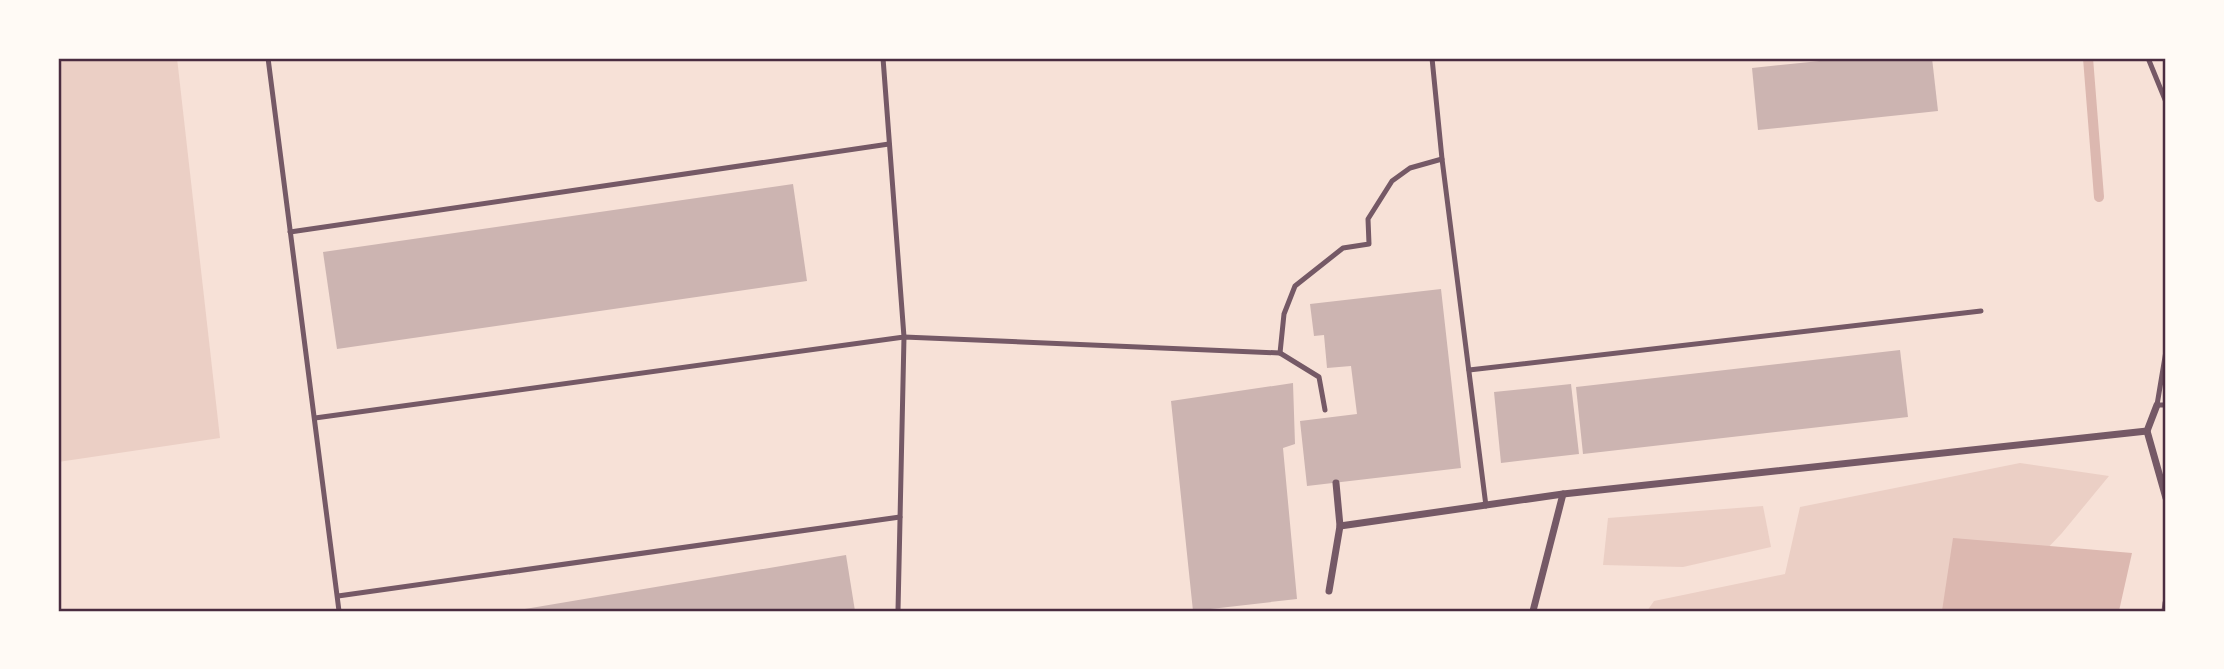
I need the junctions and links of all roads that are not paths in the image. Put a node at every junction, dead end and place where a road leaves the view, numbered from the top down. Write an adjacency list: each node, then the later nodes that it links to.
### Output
1 (268, 58): 8 (lane)
2 (883, 58): 6 (lane)
3 (1432, 58): 7 (lane)
4 (2148, 58): 5 (lane)
5 (2166, 103)
6 (889, 145): 8 (lane); 10 (lane)
7 (1442, 159): 12 (lane); 13 (lane)
8 (290, 232): 17 (lane)
9 (1981, 311): 13 (lane)
10 (904, 337): 12 (lane); 17 (lane); 23 (lane)
11 (2166, 351): 14 (lane)
12 (1280, 353): 16 (lane)
13 (1469, 370): 22 (lane)
14 (2157, 405): 15 (lane); 18 (street)
15 (2166, 405)
16 (1325, 410)
17 (314, 418): 26 (lane)
18 (2147, 431): 20 (street); 21 (street)
19 (1336, 483): 24 (street)
20 (1563, 494): 22 (street); 30 (street)
21 (2166, 498)
22 (1486, 506): 24 (street)
23 (900, 517): 26 (lane); 29 (lane)
24 (1340, 526): 25 (street)
25 (1329, 591)
26 (338, 596): 28 (lane)
27 (2166, 603): 31 (street)
28 (340, 611)
29 (898, 611)
30 (1534, 611)
31 (2165, 611)

